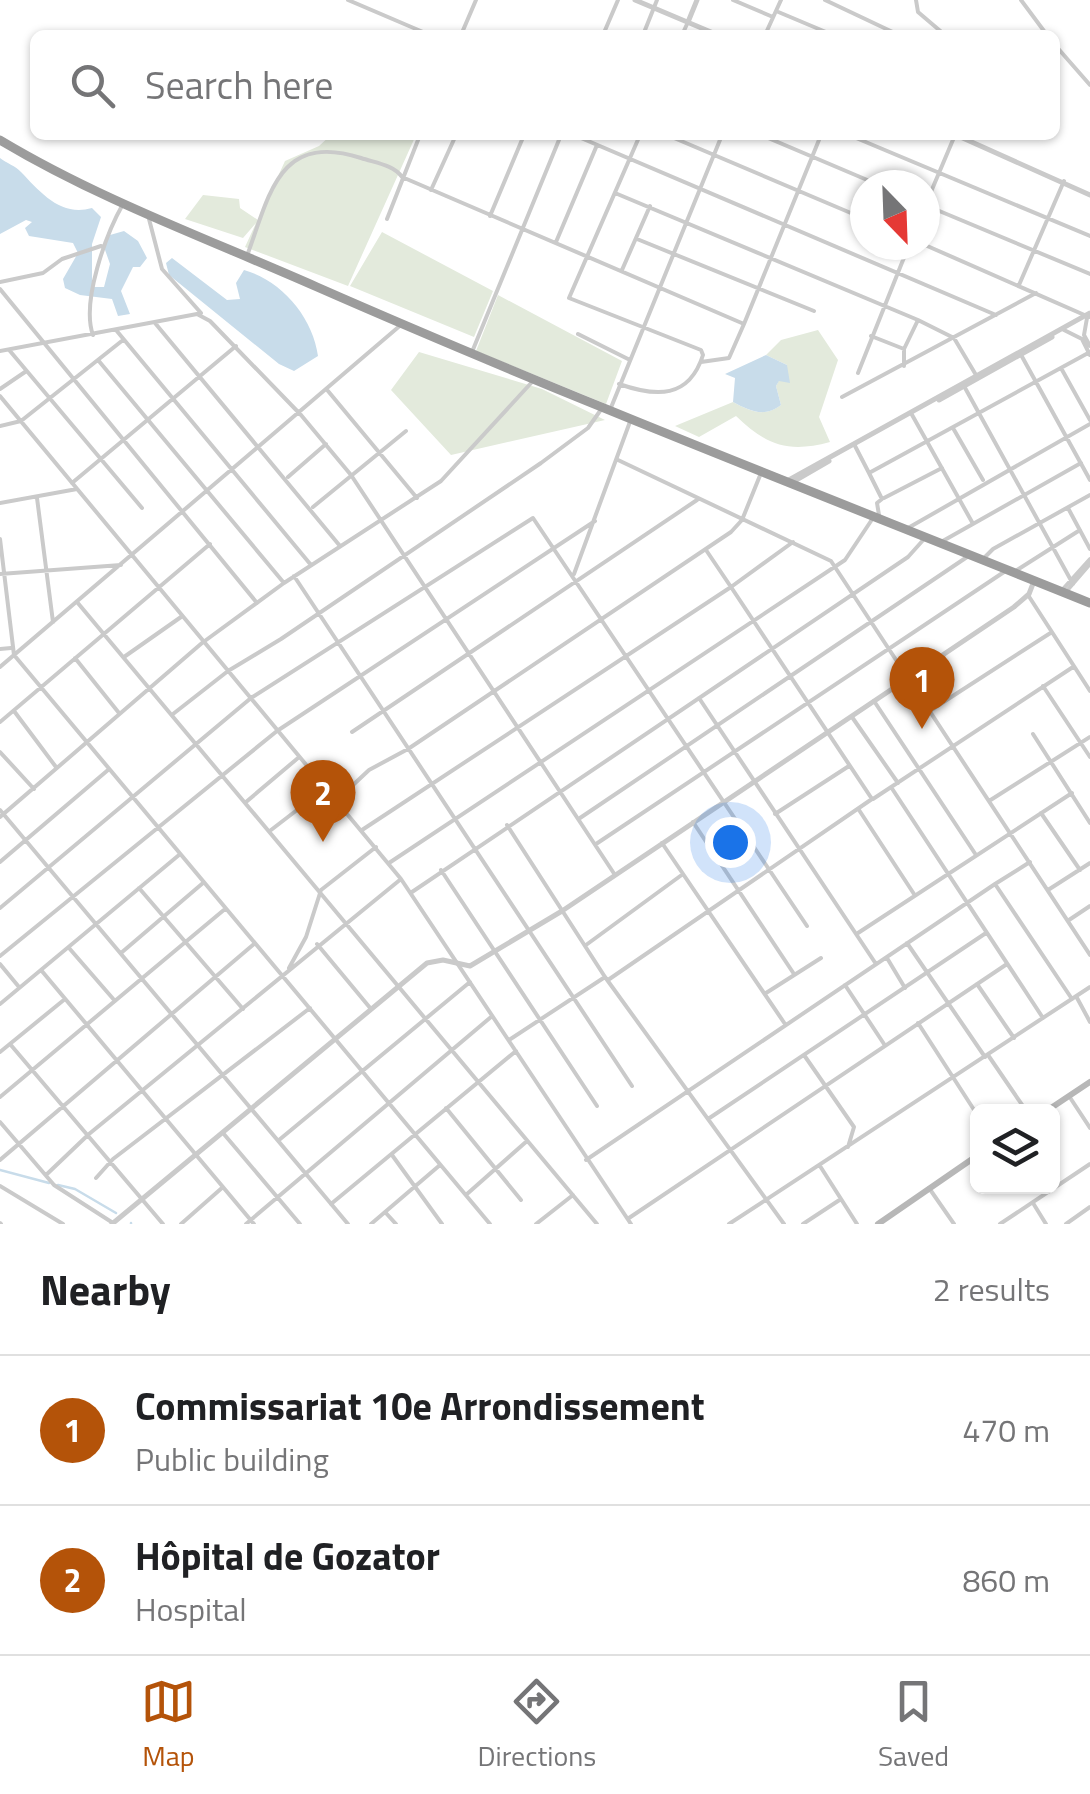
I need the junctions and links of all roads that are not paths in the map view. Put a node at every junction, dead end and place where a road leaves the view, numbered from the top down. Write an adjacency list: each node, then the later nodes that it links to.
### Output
1 (348, 0): 15 (street)
2 (476, 0): 16 (street)
3 (618, 0): 17 (street)
4 (635, 0): 12 (street)
5 (657, 0): 12 (street)
6 (697, 0): 14 (street)
7 (734, 0): 13 (street)
8 (781, 0): 13 (street)
9 (825, 0): 23 (street)
10 (916, 0): 24 (street)
11 (1021, 0): 25 (street)
12 (654, 8): 14 (street); 18 (street)
13 (774, 14): 21 (street); 22 (street)
14 (688, 22): 19 (street); 20 (street)
15 (418, 30)
16 (464, 30)
17 (605, 30)
18 (645, 30)
19 (684, 30)
20 (706, 30)
21 (767, 30)
22 (819, 30)
23 (888, 30)
24 (939, 30)
25 (1043, 30)
26 (1060, 51): 27 (street)
27 (1090, 85)
28 (0, 140): 57 (highway)
29 (418, 140): 50 (street)
30 (454, 140): 52 (street)
31 (522, 140): 62 (street)
32 (559, 140): 67 (street)
33 (586, 140): 42 (street)
34 (638, 140): 45 (street)
35 (679, 140): 43 (street)
36 (720, 140): 43 (street)
37 (773, 140): 44 (street)
38 (819, 140): 44 (street)
39 (861, 140): 46 (street)
40 (954, 140): 47 (street)
41 (967, 140): 51 (street)
42 (597, 145): 45 (street); 70 (street)
43 (714, 154): 53 (street); 54 (street)
44 (812, 156): 48 (street); 53 (street)
45 (631, 160): 54 (street); 55 (street)
46 (934, 170)
47 (940, 170)
48 (850, 172)
49 (940, 172): 63 (street)
50 (402, 177): 52 (street); 64 (street); 75 (street)
51 (1064, 182): 56 (street); 63 (street)
52 (431, 190): 62 (street)
53 (798, 190): 60 (street); 66 (street)
54 (701, 191): 65 (street); 66 (street)
55 (615, 193): 58 (street); 76 (street)
56 (1090, 195)
57 (123, 204): 61 (highway); 71 (street)
58 (650, 206): 65 (street); 69 (street)
59 (940, 211): 73 (street)
60 (850, 213)
61 (148, 215): 75 (highway); 90 (street)
62 (490, 216): 67 (street)
63 (1048, 218): 68 (street); 73 (street)
64 (387, 219)
65 (688, 222): 74 (street); 77 (street)
66 (785, 225): 77 (street); 80 (street)
67 (522, 229): 70 (street); 110 (street)
68 (1090, 236)
69 (637, 239): 74 (street); 79 (street)
70 (556, 243): 76 (street)
71 (101, 246): 82 (street); 101 (street)
72 (940, 251): 83 (street)
73 (1034, 251): 81 (street); 83 (street)
74 (674, 254): 84 (street); 86 (street)
75 (248, 256): 95 (highway)
76 (587, 258): 79 (street); 97 (street)
77 (772, 258): 86 (street); 88 (street)
78 (903, 260): 80 (street)
79 (621, 272): 84 (street)
80 (898, 272): 88 (street); 91 (street)
81 (1090, 274)
82 (0, 282)
83 (1019, 285): 87 (street)
84 (658, 287): 96 (street); 97 (street)
85 (0, 289): 105 (street)
86 (758, 291): 89 (street); 96 (street)
87 (1036, 292): 91 (street); 92 (street)
88 (884, 306): 93 (street); 102 (street)
89 (814, 312)
90 (200, 314): 94 (street); 106 (street)
91 (996, 315): 103 (street)
92 (1088, 316): 99 (street); 111 (street); 112 (street)
93 (918, 320): 103 (street); 107 (street)
94 (154, 323): 98 (street); 120 (street)
95 (402, 324): 110 (highway); 128 (street)
96 (744, 324): 115 (street)
97 (641, 328): 113 (street); 115 (street)
98 (116, 330): 101 (street); 104 (street)
99 (1064, 330): 111 (street); 112 (street)
100 (578, 334): 113 (street)
101 (92, 335): 105 (street)
102 (870, 335): 107 (street); 119 (street)
103 (954, 338): 116 (street); 121 (street)
104 (123, 340): 114 (street); 130 (street)
105 (46, 344): 108 (street); 123 (street)
106 (236, 346): 120 (street); 135 (street)
107 (904, 349): 116 (street)
108 (9, 350): 109 (street); 118 (street)
109 (0, 351)
110 (472, 352): 122 (highway)
111 (1090, 352): 117 (street)
112 (1021, 353): 121 (street); 124 (street); 126 (street)
113 (628, 359): 125 (street)
114 (98, 360): 123 (street); 136 (street)
115 (700, 362): 125 (street)
116 (904, 367): 129 (street)
117 (1060, 368): 124 (street); 139 (street)
118 (26, 371): 127 (street); 131 (street)
119 (858, 373)
120 (201, 375): 130 (street); 148 (street)
121 (976, 376): 126 (street)
122 (536, 378): 132 (highway); 170 (street)
123 (74, 379): 131 (street); 144 (street)
124 (1036, 382): 134 (street); 143 (street)
125 (619, 384): 132 (street)
126 (964, 385): 133 (street); 134 (street)
127 (0, 392): 138 (street)
128 (328, 392): 135 (street); 149 (street)
129 (842, 397)
130 (172, 398): 136 (street); 155 (street)
131 (49, 399): 138 (street); 150 (street)
132 (606, 408): 137 (highway); 198 (street)
133 (911, 413): 145 (street); 147 (street)
134 (979, 414): 141 (street); 154 (street)
135 (301, 415): 146 (street); 148 (street)
136 (148, 418): 144 (street); 165 (street)
137 (631, 419): 151 (street); 156 (highway)
138 (21, 421): 140 (street); 161 (street)
139 (1090, 422): 143 (street)
140 (0, 426)
141 (953, 428): 145 (street); 162 (street)
142 (406, 431): 149 (street)
143 (1066, 437): 152 (street); 154 (street)
144 (124, 438): 150 (street); 177 (street)
145 (927, 442): 153 (street); 157 (street)
146 (326, 444): 158 (street); 159 (street)
147 (855, 445): 157 (street); 163 (street)
148 (260, 447): 155 (street); 159 (street)
149 (380, 452): 158 (street); 170 (street)
150 (99, 458): 161 (street); 174 (street)
151 (618, 460): 171 (street); 181 (street)
152 (1081, 463): 160 (street); 166 (street)
153 (942, 468): 168 (street); 172 (street)
154 (1009, 468): 162 (street); 166 (street)
155 (234, 470): 165 (street); 202 (street)
156 (761, 473): 163 (highway); 179 (street)
157 (869, 474): 172 (street)
158 (351, 476): 175 (street); 180 (street)
159 (287, 478): 175 (street)
160 (1090, 480)
161 (72, 482): 164 (street)
162 (984, 482): 168 (street)
163 (786, 484): 178 (highway)
164 (77, 489): 169 (street); 197 (street)
165 (210, 491): 177 (street); 212 (street)
166 (1023, 494): 182 (street); 183 (street)
167 (1090, 495): 176 (street)
168 (958, 496): 182 (street); 184 (street)
169 (37, 498): 173 (street); 204 (street)
170 (417, 498): 180 (street)
171 (697, 500): 179 (street); 210 (street)
172 (882, 500): 178 (street)
173 (0, 503)
174 (142, 508)
175 (312, 508): 191 (street)
176 (1068, 508): 183 (street); 185 (street)
177 (186, 511): 189 (street); 197 (street)
178 (875, 519): 184 (highway); 203 (street)
179 (742, 520): 188 (street); 195 (street)
180 (380, 521): 191 (street); 198 (street)
181 (595, 522): 193 (street); 208 (street)
182 (972, 522): 190 (street)
183 (1040, 523): 192 (street); 199 (street)
184 (905, 530): 187 (highway)
185 (1080, 530): 192 (street); 194 (street)
186 (0, 538): 206 (street)
187 (925, 538): 190 (highway); 217 (street)
188 (793, 542): 203 (street); 215 (street)
189 (211, 543): 214 (street); 220 (street)
190 (938, 543): 196 (highway)
191 (340, 546): 202 (street)
192 (1052, 546): 205 (street); 211 (street)
193 (554, 548): 208 (street); 213 (street); 227 (street)
194 (1090, 549)
195 (706, 550): 215 (street); 226 (street)
196 (970, 555): 199 (highway); 230 (street)
197 (132, 556): 201 (street); 214 (street)
198 (403, 556): 213 (street); 224 (street)
199 (982, 560): 205 (highway)
200 (1090, 561): 211 (street)
201 (121, 565): 204 (street); 219 (street)
202 (312, 565): 207 (street)
203 (835, 566): 217 (street); 228 (street)
204 (44, 569): 206 (street); 229 (street)
205 (1011, 572): 209 (highway); 238 (street)
206 (2, 574): 222 (street)
207 (294, 576): 212 (street); 224 (street)
208 (573, 576): 210 (street)
209 (1034, 580): 216 (highway); 218 (street)
210 (577, 582): 226 (street); 239 (street)
211 (1071, 582): 216 (street)
212 (284, 583): 220 (street)
213 (424, 586): 227 (street); 234 (street)
214 (158, 587): 225 (street); 231 (street)
215 (730, 587): 228 (street); 242 (street)
216 (1063, 592): 221 (highway)
217 (852, 595): 230 (street); 237 (street)
218 (1028, 595): 232 (street); 249 (street)
219 (77, 602): 229 (street); 231 (street)
220 (257, 603): 233 (street)
221 (1090, 603)
222 (8, 606): 223 (street); 235 (street)
223 (0, 607)
224 (317, 614): 234 (street); 246 (street)
225 (181, 616): 233 (street); 243 (street)
226 (601, 618): 242 (street); 254 (street)
227 (446, 619): 239 (street); 248 (street)
228 (752, 620): 237 (street); 253 (street)
229 (53, 622): 240 (street)
230 (870, 623): 238 (street); 247 (street)
231 (103, 632): 241 (street); 243 (street)
232 (1052, 632): 244 (street); 263 (street)
233 (202, 643): 246 (street); 252 (street)
234 (336, 643): 248 (street); 256 (street)
235 (11, 648): 236 (street); 240 (street)
236 (0, 649)
237 (772, 650): 247 (street); 257 (street)
238 (887, 650): 249 (street); 259 (street)
239 (470, 652): 254 (street); 262 (street)
240 (14, 655): 245 (street); 250 (street)
241 (74, 656): 250 (street); 261 (street)
242 (626, 656): 253 (street); 269 (street)
243 (124, 658): 252 (street)
244 (1073, 666): 251 (street); 255 (street)
245 (0, 667)
246 (228, 671): 256 (street); 264 (street)
247 (790, 677): 259 (street); 268 (street)
248 (361, 678): 262 (street); 270 (street)
249 (907, 680): 258 (street); 263 (street)
250 (40, 684): 260 (street); 275 (street)
251 (1043, 686): 276 (street); 280 (street)
252 (150, 687): 261 (street); 264 (street)
253 (648, 689): 266 (street); 285 (street)
254 (493, 690): 269 (street); 279 (street)
255 (1090, 690)
256 (251, 698): 270 (street); 277 (street)
257 (699, 698): 266 (street); 268 (street)
258 (874, 700): 265 (street); 289 (street)
259 (808, 702): 271 (street); 281 (street)
260 (14, 710): 267 (street); 288 (street)
261 (120, 712): 275 (street)
262 (382, 712): 272 (street); 279 (street)
263 (928, 712): 280 (street)
264 (172, 715): 277 (street)
265 (851, 715): 271 (street); 294 (street)
266 (668, 719): 278 (street); 299 (street)
267 (0, 722)
268 (718, 725): 278 (street); 281 (street)
269 (518, 727): 285 (street); 295 (street)
270 (276, 731): 284 (street); 292 (street)
271 (827, 731): 287 (street); 293 (street)
272 (352, 732)
273 (1032, 734): 286 (street)
274 (1090, 737): 276 (street)
275 (85, 742): 288 (street); 290 (street)
276 (1081, 742): 283 (street); 286 (street)
277 (197, 745): 292 (street); 301 (street)
278 (685, 747): 291 (street); 311 (street)
279 (408, 748): 295 (street); 304 (street)
280 (951, 748): 289 (street); 306 (street)
281 (735, 751): 291 (street); 293 (street)
282 (0, 752): 297 (street)
283 (1090, 757)
284 (298, 758): 298 (street); 303 (street)
285 (541, 762): 299 (street); 312 (street)
286 (1051, 762): 300 (street); 306 (street)
287 (849, 766): 302 (street); 310 (street)
288 (56, 767): 297 (street)
289 (919, 768): 294 (street); 327 (street)
290 (108, 770): 301 (street); 320 (street)
291 (704, 772): 305 (street); 321 (street)
292 (222, 774): 303 (street); 316 (street)
293 (753, 781): 305 (street); 310 (street)
294 (898, 783): 296 (street)
295 (432, 786): 312 (street); 318 (street)
296 (891, 787): 302 (street); 338 (street)
297 (34, 789): 309 (street)
298 (324, 789): 304 (street); 317 (street)
299 (561, 791): 311 (street); 315 (street)
300 (1072, 793): 308 (street); 314 (street)
301 (132, 798): 316 (street); 332 (street)
302 (872, 799): 307 (street)
303 (246, 802): 317 (street)
304 (335, 802): 318 (street)
305 (723, 802): 313 (street); 333 (street)
306 (988, 802): 319 (street)
307 (858, 809): 325 (street); 347 (street)
308 (1041, 812): 319 (street); 335 (street)
309 (1, 814): 320 (street)
310 (776, 814): 325 (street)
311 (580, 818): 321 (street)
312 (454, 820): 324 (street); 330 (street)
313 (694, 822): 322 (street); 343 (street)
314 (1090, 823)
315 (507, 825): 324 (street); 354 (street)
316 (158, 828): 326 (street); 348 (street)
317 (271, 830): 344 (street)
318 (362, 830): 323 (street)
319 (1009, 833): 327 (street); 329 (street)
320 (28, 842): 328 (street); 332 (street)
321 (596, 844): 336 (street)
322 (662, 844): 336 (street); 337 (street)
323 (376, 847): 330 (street); 344 (street)
324 (472, 848): 334 (street); 360 (street)
325 (798, 849): 333 (street); 362 (street)
326 (179, 854): 340 (street); 342 (street)
327 (976, 855): 338 (street)
328 (0, 862)
329 (1030, 862): 341 (street); 345 (street)
330 (390, 863): 339 (street)
331 (1090, 864): 335 (street)
332 (49, 868): 348 (street); 351 (street)
333 (768, 869): 343 (street); 359 (street)
334 (441, 870): 346 (street); 369 (street)
335 (1080, 870): 345 (street)
336 (616, 874): 354 (street)
337 (683, 874): 353 (street); 367 (street)
338 (946, 874): 347 (street); 349 (street)
339 (401, 878): 346 (street); 357 (street)
340 (203, 883): 352 (street); 355 (street)
341 (995, 884): 349 (street); 395 (street)
342 (139, 888): 355 (street); 358 (street)
343 (737, 889): 353 (street); 381 (street)
344 (321, 890): 357 (street); 382 (street)
345 (1048, 890): 356 (street)
346 (410, 892): 378 (street)
347 (914, 894): 362 (street)
348 (72, 896): 358 (street); 372 (street)
349 (966, 903): 361 (street); 363 (street)
350 (1090, 906): 356 (street)
351 (0, 908)
352 (225, 909): 364 (street); 365 (street)
353 (708, 909): 384 (street); 393 (street)
354 (562, 911): 360 (street); 367 (street)
355 (162, 916): 364 (street); 370 (street)
356 (1068, 921): 371 (street)
357 (345, 923): 366 (street); 390 (street)
358 (96, 924): 368 (street); 370 (street)
359 (807, 926)
360 (527, 931): 369 (street); 394 (street)
361 (986, 933): 377 (street); 380 (street)
362 (856, 934): 376 (street)
363 (907, 943): 373 (street); 380 (street)
364 (186, 944): 383 (street); 385 (street)
365 (254, 944): 382 (street); 383 (street)
366 (317, 944): 382 (street); 402 (street)
367 (586, 945): 384 (street)
368 (68, 947): 379 (street); 397 (street)
369 (494, 950): 378 (street); 408 (street)
370 (121, 953): 385 (street)
371 (1090, 955)
372 (0, 956)
373 (886, 957): 376 (street); 392 (street)
374 (820, 958): 381 (street)
375 (0, 964): 389 (street)
376 (876, 964): 388 (street)
377 (1006, 964): 387 (street); 407 (street)
378 (463, 968): 386 (street); 390 (street)
379 (41, 970): 389 (street); 396 (street)
380 (927, 972): 392 (street); 398 (street)
381 (794, 974): 393 (street)
382 (283, 976): 400 (street); 401 (street)
383 (216, 978): 401 (street); 403 (street)
384 (607, 978): 394 (street); 433 (street)
385 (143, 980): 397 (street); 403 (street)
386 (470, 982): 405 (street); 406 (street)
387 (976, 983): 398 (street); 413 (street)
388 (844, 985): 404 (street); 411 (street)
389 (20, 987): 399 (street)
390 (400, 987): 402 (street); 406 (street)
391 (1090, 987): 395 (street)
392 (906, 988): 404 (street)
393 (766, 993): 411 (street)
394 (572, 998): 408 (street); 432 (street)
395 (1074, 998): 407 (street); 410 (street)
396 (65, 1000): 412 (street); 416 (street)
397 (114, 1001): 412 (street)
398 (948, 1002): 409 (street); 423 (street)
399 (0, 1004)
400 (310, 1008): 414 (street); 427 (street)
401 (243, 1009): 418 (street)
402 (371, 1009): 414 (street)
403 (173, 1014): 418 (street); 424 (street)
404 (865, 1015): 417 (street); 422 (street)
405 (491, 1017): 415 (street); 419 (street)
406 (426, 1018): 419 (street); 426 (street)
407 (1043, 1018): 413 (street)
408 (538, 1021): 415 (street); 442 (street)
409 (918, 1022): 417 (street); 428 (street)
410 (1090, 1022)
411 (785, 1024): 433 (street)
412 (86, 1025): 424 (street); 425 (street)
413 (1014, 1038): 423 (street)
414 (335, 1039): 426 (street); 443 (street)
415 (509, 1040): 420 (street)
416 (10, 1044): 421 (street); 425 (street)
417 (884, 1044): 431 (street)
418 (199, 1046): 427 (street); 434 (street)
419 (454, 1049): 429 (street); 438 (street)
420 (516, 1051): 429 (street); 461 (street)
421 (0, 1052)
422 (804, 1055): 431 (street); 445 (street)
423 (986, 1056): 428 (street); 440 (street)
424 (116, 1059): 434 (street); 437 (street)
425 (33, 1070): 436 (street); 437 (street)
426 (362, 1071): 438 (street); 452 (street)
427 (224, 1076): 443 (street); 446 (street)
428 (955, 1078): 439 (street); 456 (street)
429 (478, 1082): 444 (street); 453 (street)
430 (1090, 1082): 435 (main road)
431 (823, 1084): 455 (street); 456 (street)
432 (632, 1086)
433 (688, 1088): 445 (street); 461 (street)
434 (142, 1091): 446 (street); 450 (street)
435 (1069, 1096): 441 (main road); 448 (street)
436 (0, 1097)
437 (63, 1104): 450 (street); 454 (street)
438 (388, 1104): 451 (street); 467 (street)
439 (971, 1104)
440 (1021, 1104)
441 (1057, 1104)
442 (597, 1106)
443 (252, 1108): 449 (street); 452 (street)
444 (446, 1108): 451 (street); 466 (street)
445 (708, 1118): 455 (street)
446 (166, 1119): 458 (street); 460 (street)
447 (0, 1122): 454 (street)
448 (1090, 1128)
449 (222, 1133): 458 (street); 476 (street)
450 (89, 1134): 460 (street); 468 (street)
451 (414, 1135): 457 (street); 463 (street)
452 (279, 1140): 467 (street)
453 (527, 1141): 466 (street); 475 (street)
454 (18, 1142): 459 (street); 468 (street)
455 (730, 1147): 478 (street); 485 (street)
456 (848, 1148): 465 (street)
457 (391, 1154): 472 (street); 482 (street)
458 (196, 1155): 471 (street); 477 (street)
459 (0, 1160)
460 (110, 1160): 469 (street); 477 (street)
461 (586, 1160): 485 (street)
462 (970, 1161): 473 (main road)
463 (440, 1164): 472 (street); 474 (street)
464 (1090, 1165): 481 (street)
465 (820, 1166): 478 (street); 479 (street)
466 (495, 1169): 474 (street); 480 (street)
467 (306, 1174): 476 (street); 482 (street)
468 (46, 1175): 486 (street)
469 (96, 1178)
470 (0, 1187): 488 (street)
471 (224, 1187): 487 (street); 490 (street)
472 (414, 1188): 484 (street); 495 (street)
473 (929, 1188): 503 (main road); 504 (street)
474 (465, 1195): 496 (street)
475 (573, 1195): 497 (street); 498 (street)
476 (278, 1197): 487 (street); 491 (street)
477 (142, 1199): 486 (street); 489 (street)
478 (768, 1199): 499 (street); 500 (street)
479 (841, 1199): 501 (street); 502 (street)
480 (520, 1200)
481 (1032, 1203): 505 (street); 506 (street)
482 (332, 1204): 492 (street)
483 (1090, 1207): 507 (street)
484 (386, 1212): 493 (street); 494 (street)
485 (630, 1222)
486 (112, 1223)
487 (250, 1223)
488 (64, 1224)
489 (163, 1224)
490 (181, 1224)
491 (300, 1224)
492 (348, 1224)
493 (371, 1224)
494 (396, 1224)
495 (442, 1224)
496 (490, 1224)
497 (536, 1224)
498 (598, 1224)
499 (729, 1224)
500 (784, 1224)
501 (803, 1224)
502 (857, 1224)
503 (878, 1224)
504 (954, 1224)
505 (1000, 1224)
506 (1046, 1224)
507 (1066, 1224)

